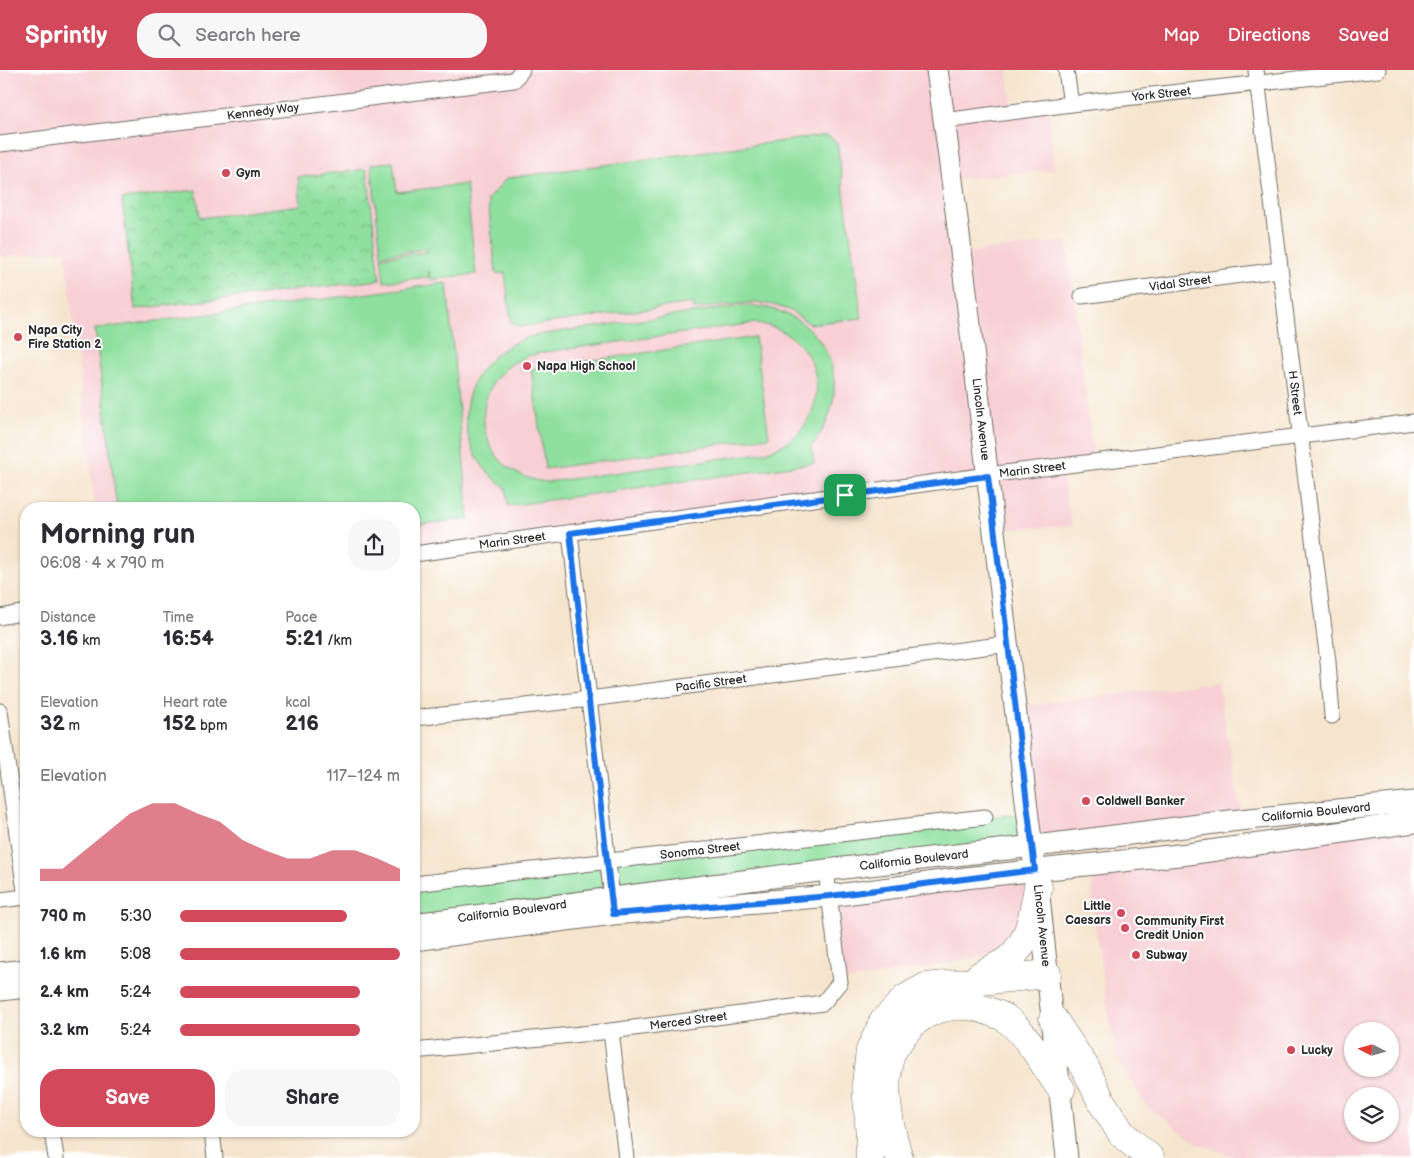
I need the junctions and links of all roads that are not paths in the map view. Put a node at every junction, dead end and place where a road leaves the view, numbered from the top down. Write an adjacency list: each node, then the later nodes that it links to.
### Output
1 (522, 70): 8 (street, Kennedy Way)
2 (937, 70): 7 (street, Lincoln Avenue)
3 (1066, 70): 6 (street)
4 (1378, 70): 5 (street, York Street)
5 (1257, 77): 6 (street, York Street); 9 (street, H Street)
6 (1071, 104): 7 (street, York Street)
7 (944, 121): 13 (street, Lincoln Avenue)
8 (0, 144)
9 (1279, 270): 10 (street, Vidal Street); 12 (street, H Street)
10 (1082, 296)
11 (1414, 422): 12 (street, Marin Street)
12 (1300, 436): 13 (street, Marin Street); 21 (street, H Street)
13 (988, 476): 14 (street, Marin Street); 18 (street, Lincoln Avenue)
14 (570, 533): 15 (street, Marin Street); 19 (street)
15 (420, 553)
16 (20, 613): 17 (street)
17 (0, 617)
18 (1007, 644): 19 (street, Pacific Street); 26 (street, Lincoln Avenue)
19 (590, 699): 22 (street, Pacific Street); 28 (street)
20 (0, 711): 27 (street)
21 (1332, 716)
22 (420, 717)
23 (1414, 802): 26 (street, California Boulevard)
24 (985, 817): 28 (street, Sonoma Street)
25 (1414, 822): 30 (street, California Boulevard)
26 (1031, 846): 29 (street, California Boulevard); 30 (street, Lincoln Avenue)
27 (20, 855)
28 (608, 861): 31 (street, Sonoma Street); 35 (street)
29 (826, 870): 32 (street, Merced Street); 35 (street, California Boulevard)
30 (1037, 878): 32 (street, California Boulevard); 40 (street, Lincoln Avenue); 41 (highway)
31 (420, 883)
32 (830, 896): 35 (street, California Boulevard); 45 (street, Merced Street)
33 (20, 898): 34 (street)
34 (0, 900)
35 (612, 906): 36 (street, California Boulevard); 37 (street, California Boulevard)
36 (420, 923)
37 (420, 939)
38 (20, 971): 39 (street)
39 (0, 973)
40 (1047, 974): 41 (highway); 44 (street, Lincoln Avenue)
41 (972, 981): 53 (highway)
42 (20, 987): 43 (street)
43 (0, 990)
44 (1053, 1019): 47 (street, Lincoln Avenue); 56 (highway)
45 (611, 1031): 46 (street, Merced Street); 52 (street)
46 (420, 1050)
47 (1061, 1089): 54 (highway); 55 (street, Lincoln Avenue)
48 (53, 1137): 50 (street)
49 (213, 1137): 51 (street)
50 (56, 1158)
51 (215, 1158)
52 (626, 1158)
53 (870, 1158)
54 (899, 1158)
55 (1067, 1158)
56 (1150, 1158)

